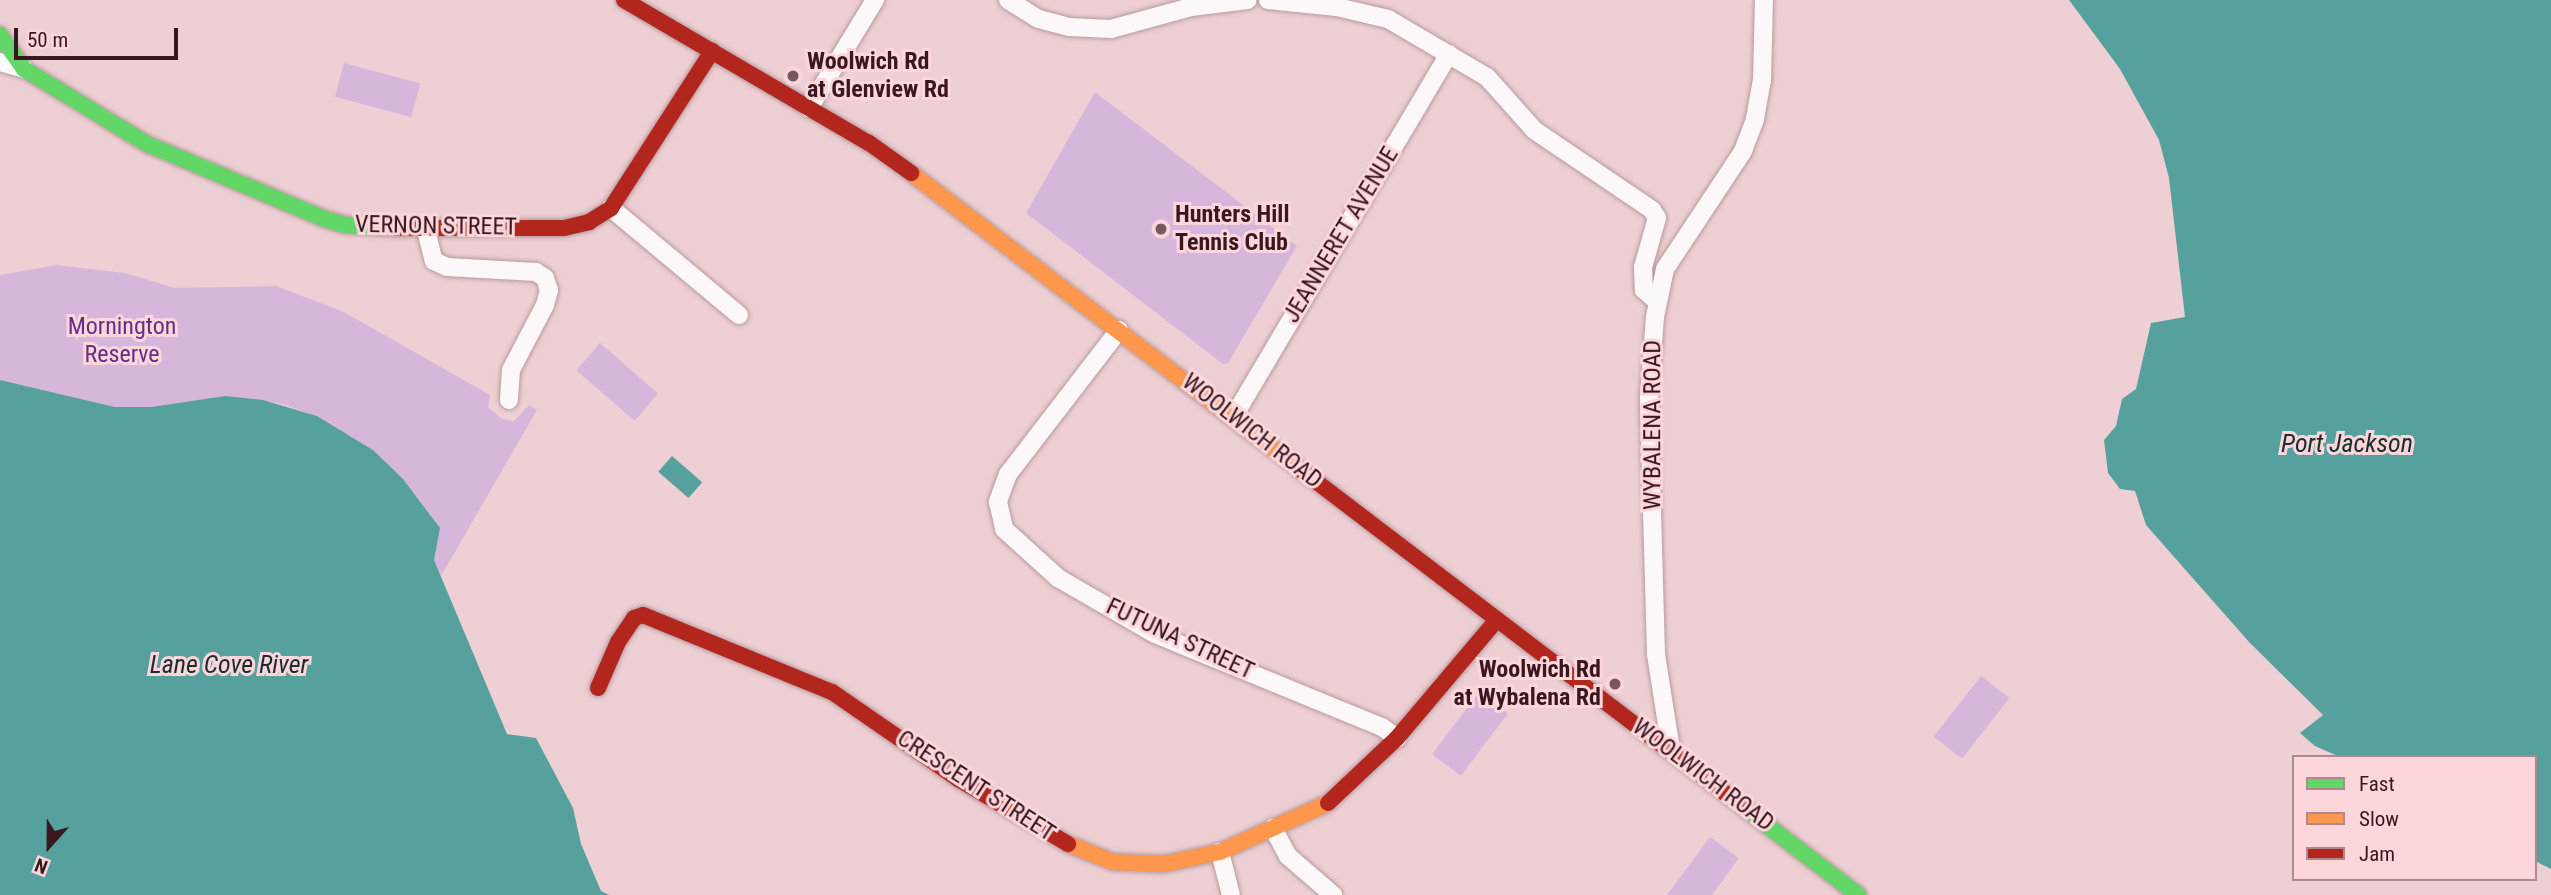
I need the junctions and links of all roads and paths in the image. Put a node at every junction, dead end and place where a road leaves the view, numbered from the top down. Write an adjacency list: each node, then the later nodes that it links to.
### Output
1 (624, 0): 8 (street, WOOLWICH ROAD)
2 (875, 0): 12 (street)
3 (1008, 0): 4 (street)
4 (1248, 0)
5 (1268, 0): 9 (street)
6 (1764, 0): 15 (street, WYBALENA ROAD)
7 (0, 35): 11 (street, VERNON STREET)
8 (712, 51): 12 (street, WOOLWICH ROAD); 13 (street, VERNON STREET)
9 (1449, 54): 15 (street); 19 (street, JEANNERET AVENUE)
10 (0, 62): 11 (street, VERNON STREET)
11 (24, 69): 14 (street, VERNON STREET)
12 (809, 108): 17 (street, WOOLWICH ROAD)
13 (611, 208): 14 (street, VERNON STREET); 16 (street)
14 (426, 230): 18 (street)
15 (1658, 302): 23 (street, WYBALENA ROAD)
16 (739, 315)
17 (1119, 330): 19 (street, WOOLWICH ROAD); 22 (street, FUTUNA STREET)
18 (509, 400)
19 (1234, 416): 20 (street, WOOLWICH ROAD)
20 (1496, 621): 22 (street, CRESCENT STREET); 23 (street, WOOLWICH ROAD)
21 (598, 688): 25 (street, CRESCENT STREET)
22 (1397, 738): 24 (street, CRESCENT STREET)
23 (1671, 750): 28 (street, WOOLWICH ROAD)
24 (1273, 828): 25 (street, CRESCENT STREET); 27 (street)
25 (1220, 852): 26 (street)
26 (1231, 895)
27 (1333, 895)
28 (1858, 895)

